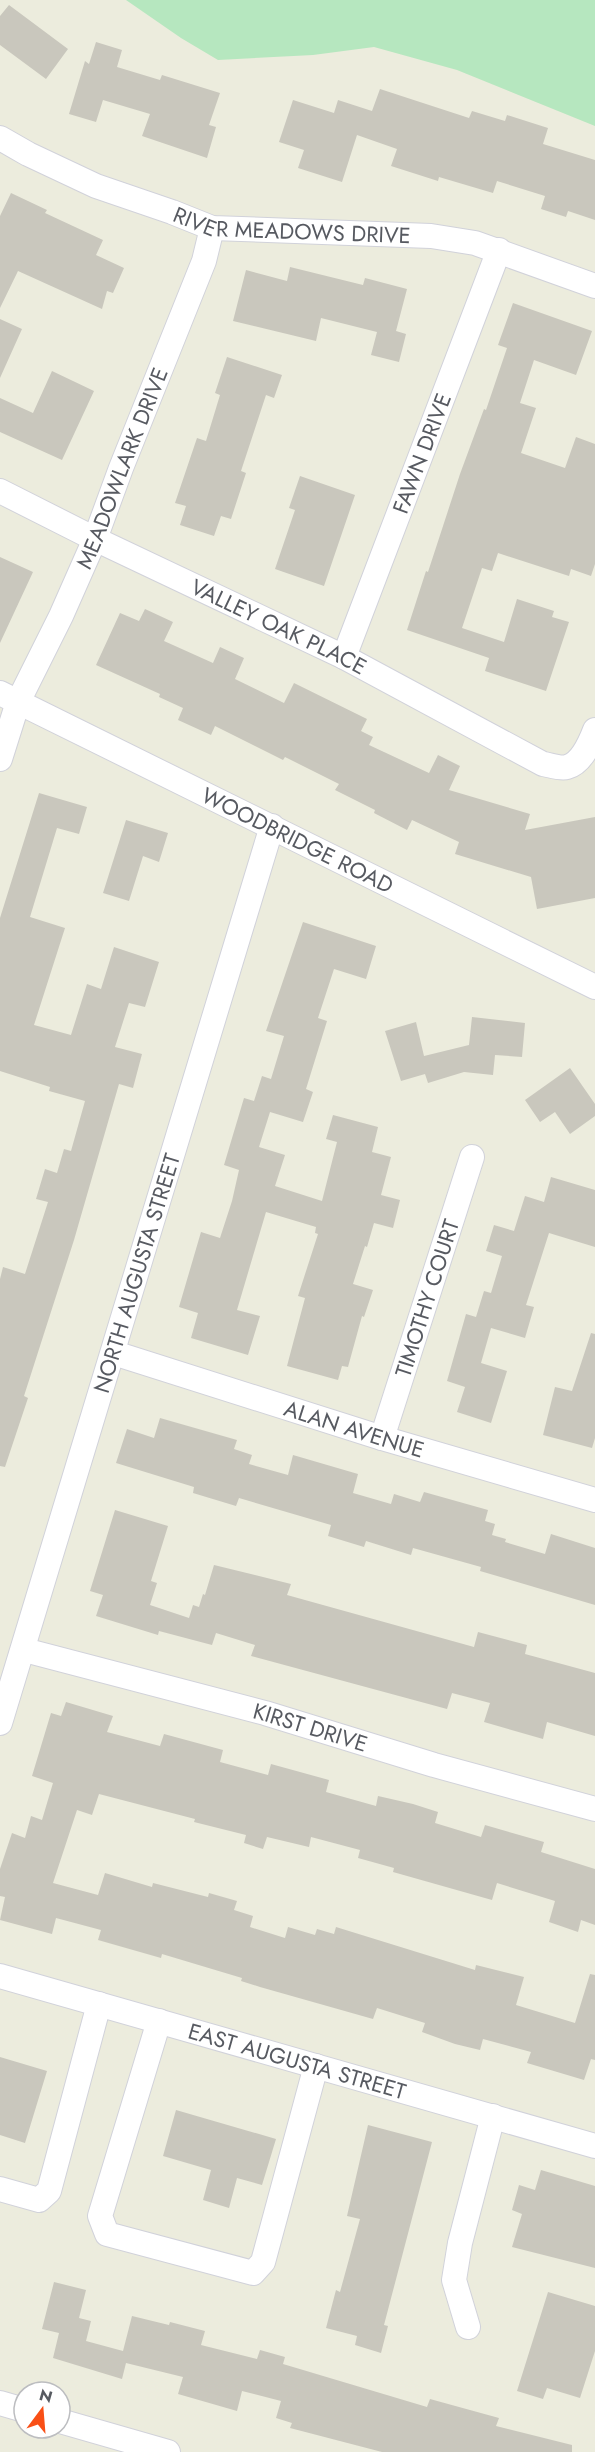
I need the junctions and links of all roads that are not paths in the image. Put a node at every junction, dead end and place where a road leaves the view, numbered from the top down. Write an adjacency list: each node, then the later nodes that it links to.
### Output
1 (0, 138): 2 (street, RIVER MEADOWS DRIVE)
2 (212, 228): 3 (street, RIVER MEADOWS DRIVE); 6 (street, MEADOWLARK DRIVE)
3 (499, 250): 4 (street, RIVER MEADOWS DRIVE); 7 (street, FAWN DRIVE)
4 (595, 286)
5 (0, 490): 6 (street, VALLEY OAK PLACE)
6 (95, 539): 7 (street, VALLEY OAK PLACE); 8 (street, MEADOWLARK DRIVE)
7 (344, 657): 9 (street, VALLEY OAK PLACE)
8 (9, 697): 10 (street, MEADOWLARK DRIVE); 11 (street, WOODBRIDGE ROAD)
9 (595, 730)
10 (0, 759)
11 (272, 826): 12 (street, WOODBRIDGE ROAD); 14 (street, NORTH AUGUSTA STREET)
12 (595, 987)
13 (472, 1157): 15 (street, TIMOTHY COURT)
14 (114, 1353): 15 (street, ALAN AVENUE); 17 (street, NORTH AUGUSTA STREET)
15 (382, 1438): 16 (street, ALAN AVENUE)
16 (595, 1500)
17 (25, 1647): 18 (street, NORTH AUGUSTA STREET); 19 (street, KIRST DRIVE)
18 (0, 1723)
19 (595, 1809)
20 (0, 1976): 21 (street, EAST AUGUSTA STREET)
21 (99, 2004): 22 (street, EAST AUGUSTA STREET); 26 (street)
22 (159, 2021): 23 (street, EAST AUGUSTA STREET); 23 (street)
23 (316, 2066): 24 (street, EAST AUGUSTA STREET)
24 (493, 2116): 25 (street, EAST AUGUSTA STREET); 27 (street)
25 (595, 2146)
26 (0, 2189)
27 (468, 2327)
28 (72, 2424): 29 (street)
29 (168, 2452)

